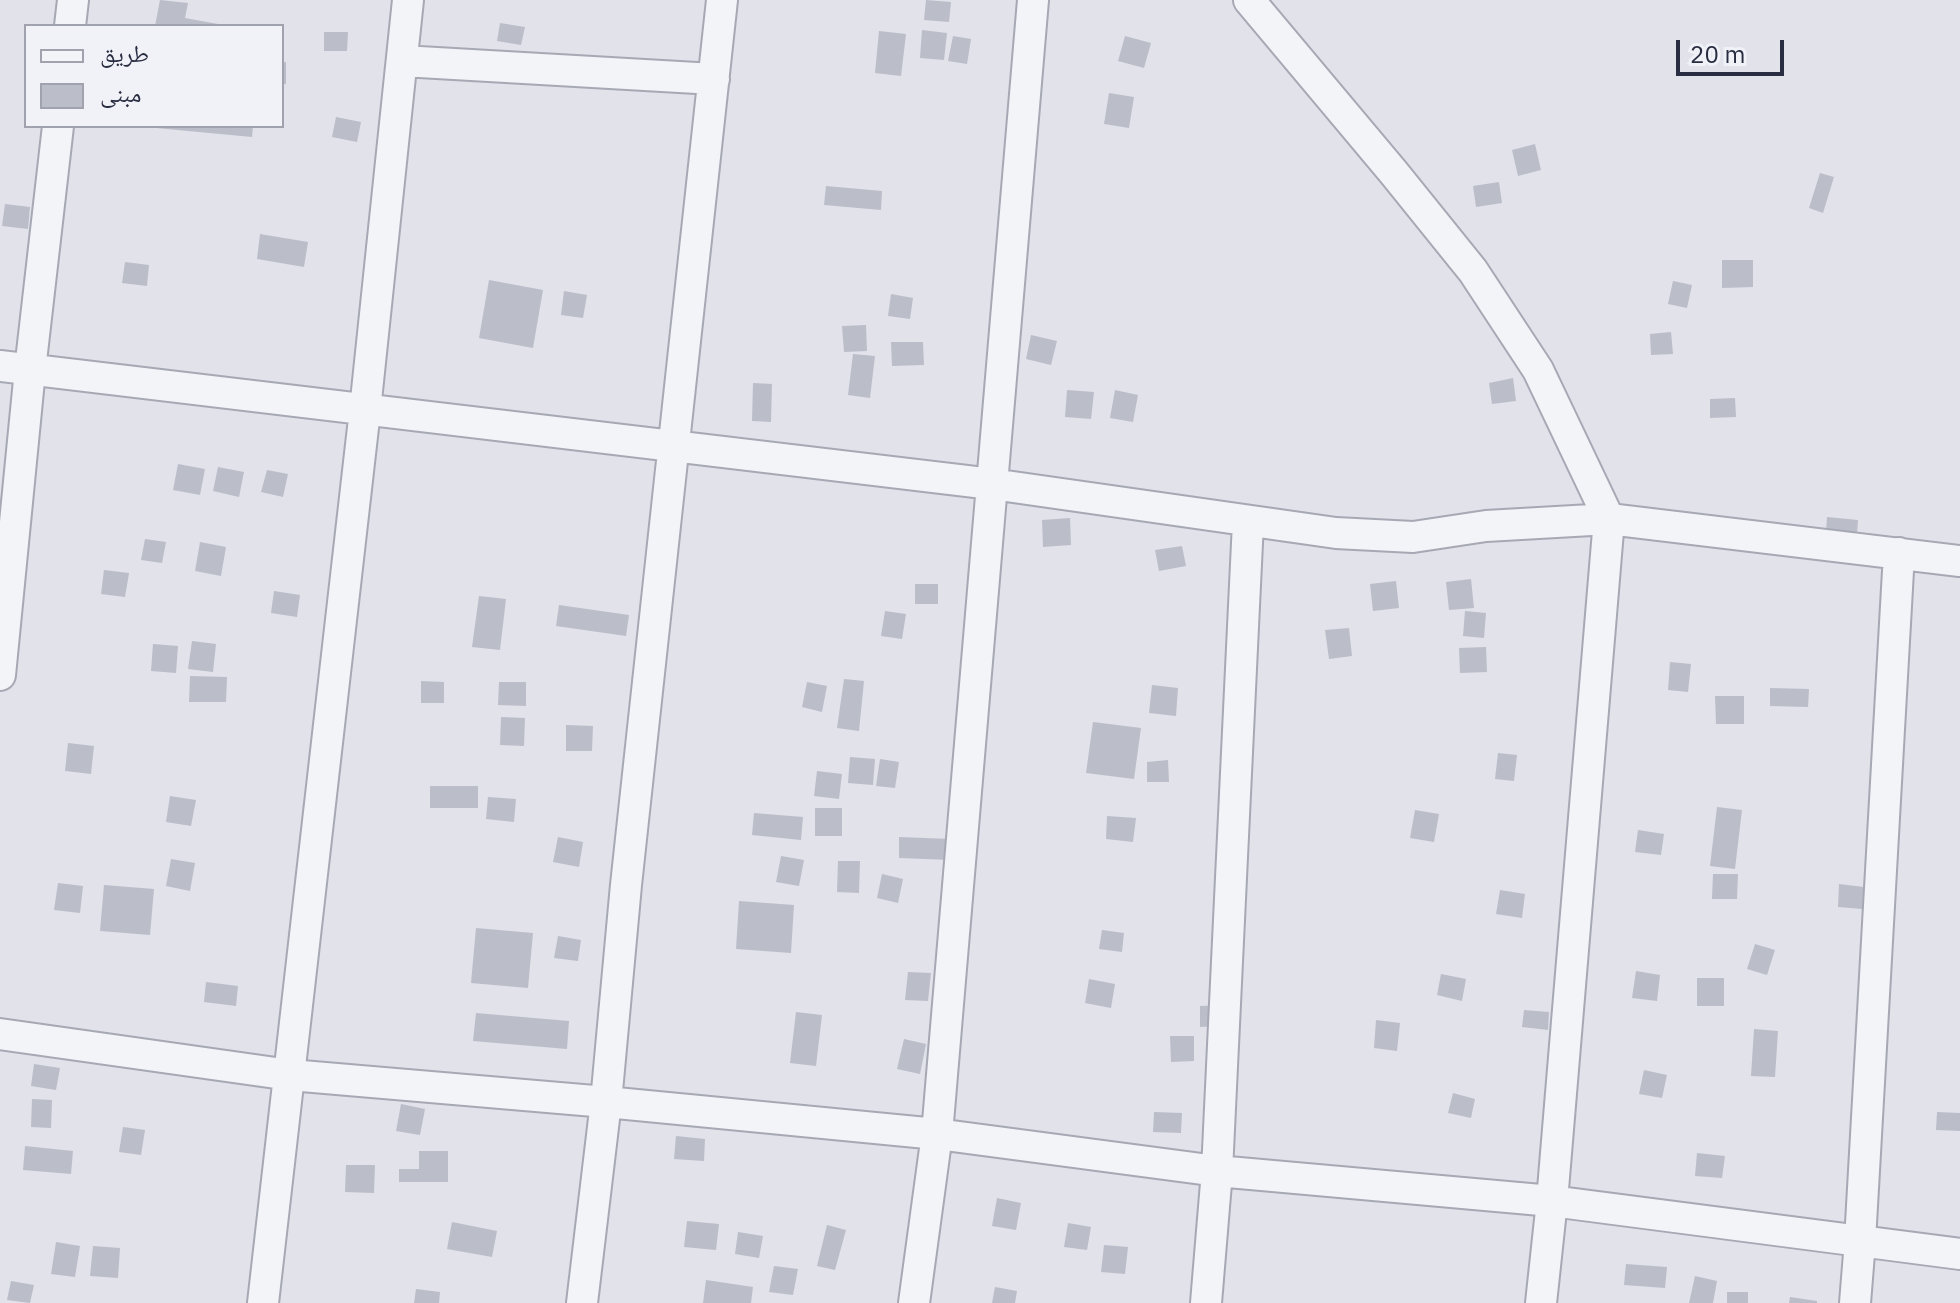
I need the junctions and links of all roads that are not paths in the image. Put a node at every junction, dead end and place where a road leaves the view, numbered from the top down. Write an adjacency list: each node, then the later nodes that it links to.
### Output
1 (73, 0): 6 (street)
2 (408, 0): 7 (street)
3 (722, 0): 8 (street)
4 (1033, 0): 13 (street)
5 (1249, 0): 14 (street)
6 (70, 24)
7 (402, 61): 8 (street); 11 (street)
8 (714, 79): 12 (street)
9 (58, 128): 10 (street)
10 (15, 368): 11 (street); 18 (street)
11 (365, 410): 12 (street); 20 (street)
12 (674, 448): 13 (street); 21 (street)
13 (992, 484): 15 (street); 22 (street)
14 (1609, 519): 15 (street); 16 (street); 24 (street)
15 (1248, 522): 23 (street)
16 (1899, 553): 17 (street); 25 (street)
17 (1960, 561)
18 (0, 675)
19 (0, 1034): 20 (street)
20 (290, 1075): 21 (street); 27 (street)
21 (606, 1102): 22 (street); 28 (street)
22 (937, 1134): 23 (street); 29 (street)
23 (1217, 1171): 24 (street); 30 (street)
24 (1552, 1201): 25 (street); 31 (street)
25 (1860, 1241): 26 (street); 32 (street)
26 (1960, 1254)
27 (263, 1303)
28 (582, 1303)
29 (914, 1303)
30 (1206, 1303)
31 (1541, 1303)
32 (1855, 1303)

